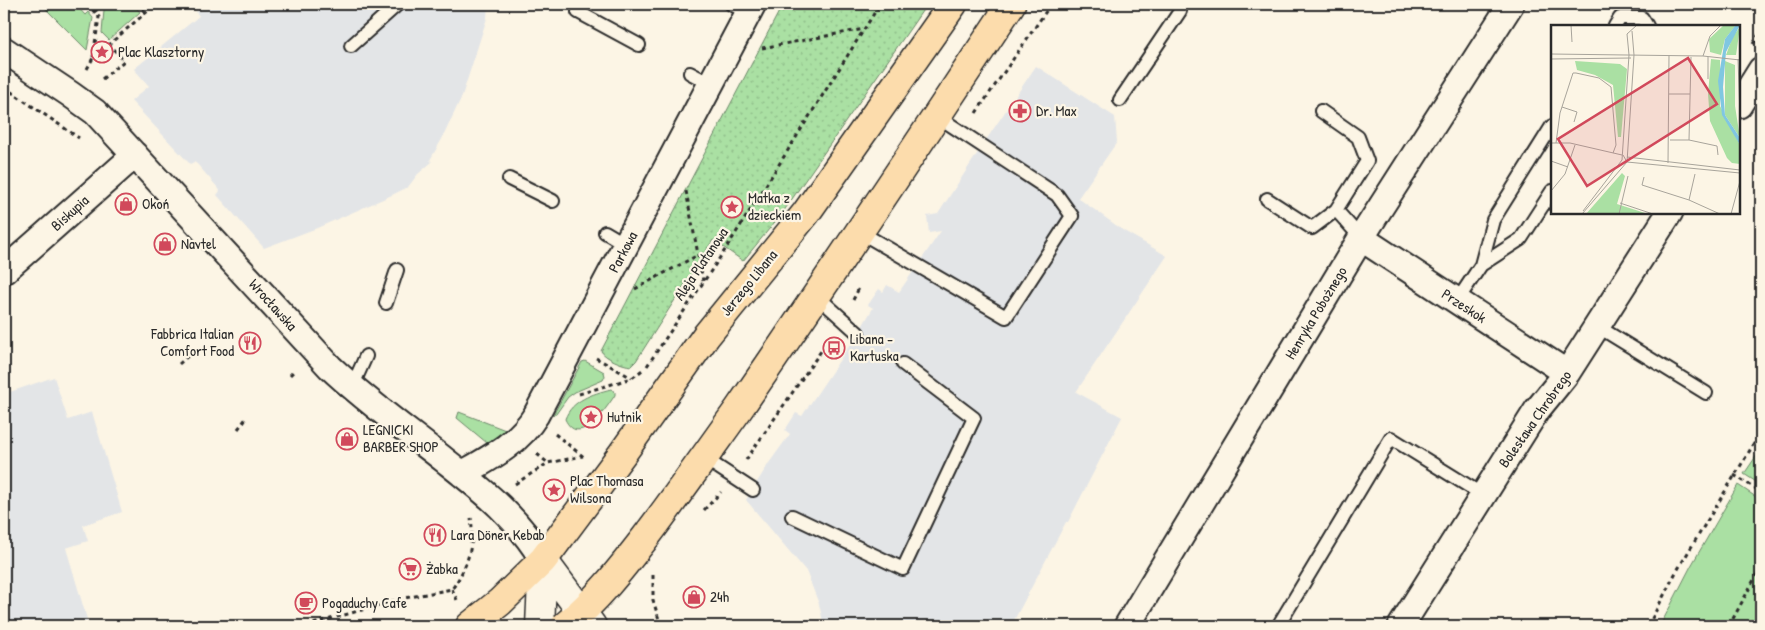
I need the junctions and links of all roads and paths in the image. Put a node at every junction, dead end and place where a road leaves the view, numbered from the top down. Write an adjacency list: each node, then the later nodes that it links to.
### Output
1 (87, 4): 12 (path)
2 (104, 4): 12 (path)
3 (138, 4): 14 (path)
4 (156, 4): 14 (path)
5 (398, 4): 20 (lane)
6 (880, 4): 17 (path, Aleja Platanowa)
7 (953, 4): 77 (main road, Jerzego Libana)
8 (1011, 4): 31 (main road)
9 (1511, 4): 44 (street, Henryka Pobożnego)
10 (1178, 6): 28 (lane)
11 (744, 7): 22 (street, Parkowa)
12 (94, 12): 23 (path)
13 (578, 12): 19 (lane)
14 (146, 13): 18 (path)
15 (1616, 25): 16 (lane)
16 (1646, 25)
17 (864, 29): 22 (path); 50 (path, Aleja Platanowa)
18 (110, 44): 23 (path); 26 (path)
19 (639, 45)
20 (351, 46)
21 (4, 50): 35 (street, Wrocławska)
22 (726, 55): 34 (street, Parkowa)
23 (93, 58): 24 (path)
24 (87, 69)
25 (1761, 70): 29 (street)
26 (102, 79)
27 (4, 87): 33 (path)
28 (1120, 100)
29 (1740, 103)
30 (1320, 112): 40 (lane)
31 (937, 116): 43 (main road); 43 (lane)
32 (1551, 128): 47 (lane)
33 (80, 138)
34 (678, 146): 45 (street, Parkowa); 46 (path)
35 (135, 154): 49 (street, Biskupia); 66 (street, Wrocławska)
36 (509, 178): 39 (lane)
37 (1551, 192): 47 (lane)
38 (1267, 199): 40 (lane)
39 (553, 201)
40 (1336, 210): 44 (lane)
41 (1669, 214): 55 (street, Bolesława Chrobrego)
42 (605, 232): 45 (lane)
43 (860, 232): 52 (main road)
44 (1362, 238): 53 (street, Przeskok); 91 (street, Henryka Pobożnego)
45 (626, 245): 57 (street, Parkowa)
46 (698, 255): 50 (path); 51 (path)
47 (1481, 265): 53 (lane)
48 (397, 270): 54 (lane)
49 (4, 271)
50 (703, 282): 62 (path, Aleja Platanowa)
51 (632, 290)
52 (817, 296): 56 (lane); 74 (main road)
53 (1457, 301): 63 (street, Przeskok)
54 (386, 302)
55 (1598, 326): 63 (street, Bolesława Chrobrego); 67 (lane)
56 (858, 333)
57 (573, 346): 64 (path); 75 (street, Parkowa)
58 (189, 355): 60 (path)
59 (366, 356): 66 (lane)
60 (179, 364)
61 (903, 364): 82 (lane)
62 (645, 368): 64 (path); 65 (path, Aleja Platanowa)
63 (1567, 373): 80 (street, Bolesława Chrobrego)
64 (632, 378): 68 (path)
65 (635, 384)
66 (352, 387): 75 (street, Wrocławska)
67 (1706, 393)
68 (574, 398)
69 (247, 417): 70 (path)
70 (238, 429)
71 (1761, 432): 76 (path)
72 (588, 449): 73 (path)
73 (583, 456): 77 (path); 81 (path)
74 (704, 458): 78 (lane); 86 (main road)
75 (462, 474): 81 (street, Wrocławska)
76 (1734, 475): 79 (path); 94 (path)
77 (606, 476): 83 (main road, Jerzego Libana)
78 (753, 490)
79 (1758, 490)
80 (1483, 495): 92 (lane); 93 (street, Bolesława Chrobrego)
81 (495, 500): 83 (street, Wrocławska); 87 (path)
82 (792, 516)
83 (543, 560): 86 (street, Wrocławska); 88 (main road, Jerzego Libana); 89 (street)
84 (1761, 567): 95 (path)
85 (654, 572): 90 (path)
86 (580, 622)
87 (306, 626)
88 (470, 626)
89 (540, 626)
90 (661, 626)
91 (1127, 626)
92 (1278, 626)
93 (1401, 626)
94 (1648, 626)
95 (1729, 626)

